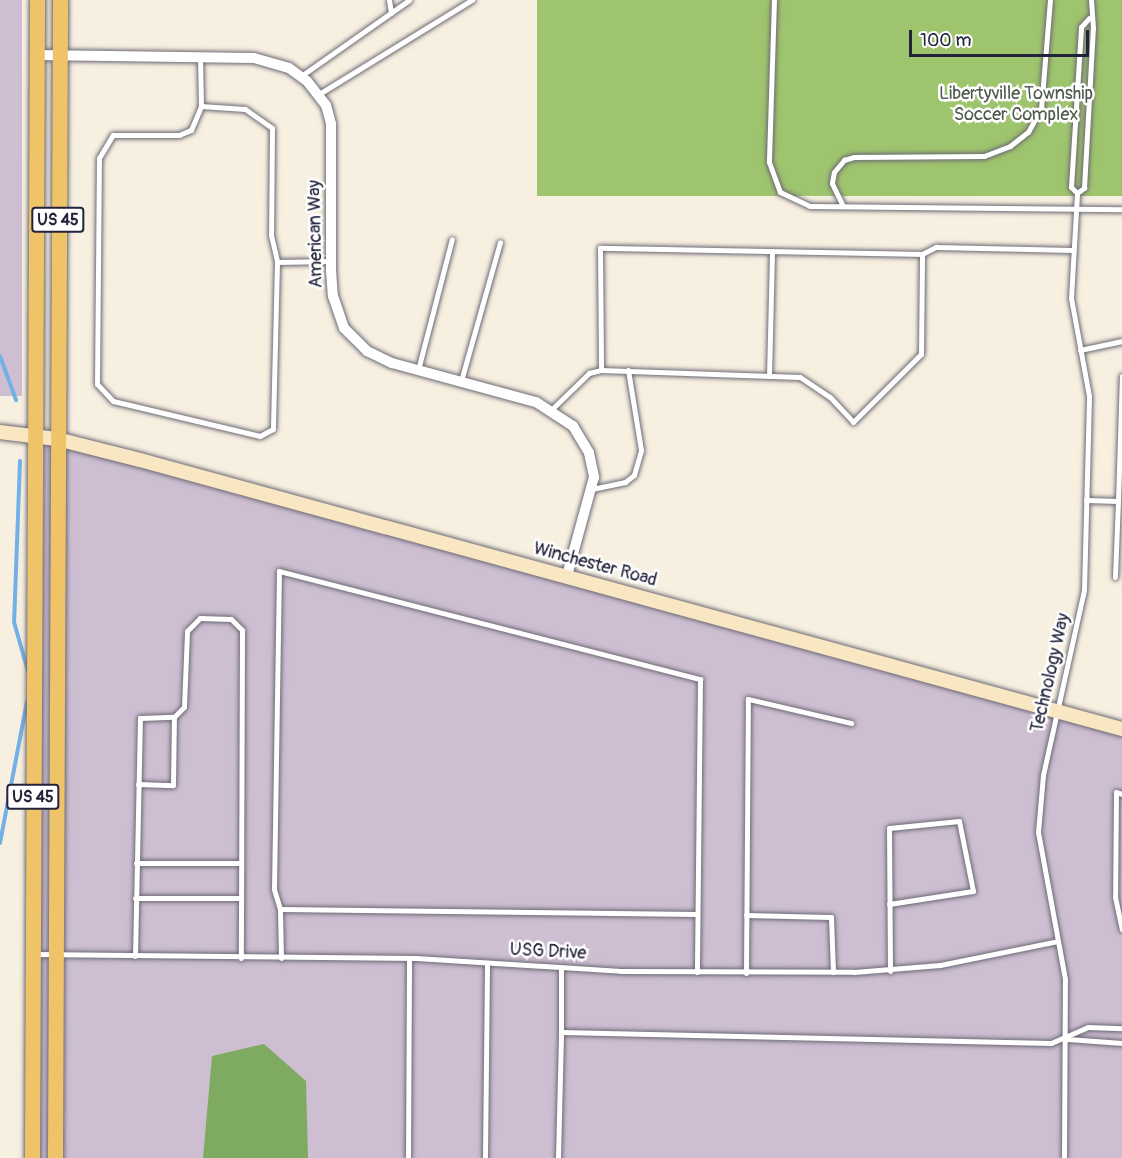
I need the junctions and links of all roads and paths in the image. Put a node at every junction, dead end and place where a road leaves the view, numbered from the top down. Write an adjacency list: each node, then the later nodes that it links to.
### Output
1 (37, 0): 11 (main road, US 45)
2 (60, 0): 12 (main road, US 45)
3 (389, 0): 9 (lane)
4 (410, 0): 9 (lane)
5 (472, 0): 15 (lane)
6 (774, 0): 18 (lane)
7 (1050, 0): 18 (lane)
8 (1090, 0): 10 (lane)
9 (391, 13): 14 (lane)
10 (1089, 18): 17 (lane); 17 (lane)
11 (36, 55): 12 (street, American Way); 40 (main road, US 45)
12 (60, 55): 13 (street, American Way); 41 (main road, US 45)
13 (200, 57): 14 (street, American Way); 16 (lane)
14 (301, 76): 15 (street, American Way)
15 (319, 94): 26 (street, American Way)
16 (201, 106): 27 (lane); 27 (lane)
17 (1077, 192): 19 (lane, Technology Way)
18 (843, 206): 19 (lane)
19 (1077, 209): 20 (lane); 23 (lane, Technology Way)
20 (1122, 209)
21 (452, 239): 30 (lane)
22 (500, 242): 35 (lane)
23 (1073, 250): 25 (lane); 29 (lane, Technology Way)
24 (772, 251): 25 (lane); 31 (lane); 33 (lane)
25 (922, 254): 33 (lane)
26 (331, 261): 27 (lane); 30 (street, American Way)
27 (277, 262)
28 (1122, 341): 29 (lane)
29 (1080, 350): 43 (lane, Technology Way)
30 (418, 370): 35 (street, American Way)
31 (601, 370): 32 (lane); 36 (lane)
32 (628, 370): 33 (lane); 42 (lane)
33 (769, 376)
34 (1122, 376): 37 (lane)
35 (461, 381): 36 (street, American Way)
36 (552, 409): 42 (street, American Way)
37 (1121, 412): 39 (lane)
38 (0, 432): 40 (main road, Winchester Road)
39 (1121, 435): 44 (lane)
40 (34, 436): 41 (main road, Winchester Road); 64 (main road, US 45)
41 (57, 439): 45 (main road, Winchester Road); 65 (main road, US 45)
42 (592, 489): 45 (street, American Way)
43 (1086, 500): 44 (lane); 47 (lane, Technology Way)
44 (1118, 501): 46 (lane)
45 (567, 576): 47 (main road, Winchester Road)
46 (1115, 577)
47 (1058, 712): 50 (main road, Winchester Road); 63 (lane, Technology Way)
48 (174, 717): 51 (lane); 51 (lane); 55 (lane)
49 (851, 723): 61 (lane)
50 (1122, 729)
51 (138, 784): 54 (lane)
52 (1122, 794): 53 (lane)
53 (1119, 855): 62 (lane)
54 (136, 863): 55 (lane); 56 (lane)
55 (241, 863): 57 (lane)
56 (135, 898): 57 (lane); 66 (lane)
57 (241, 898): 67 (lane)
58 (890, 904): 58 (lane); 72 (lane)
59 (280, 909): 60 (lane); 60 (lane); 68 (lane)
60 (697, 914): 73 (lane)
61 (746, 915): 74 (lane); 75 (lane)
62 (1122, 929)
63 (1058, 940): 72 (lane, USG Drive); 78 (lane, Technology Way)
64 (33, 954): 65 (lane, USG Drive); 80 (main road, US 45)
65 (55, 954): 66 (lane, USG Drive); 81 (main road, US 45)
66 (135, 956): 67 (lane, USG Drive)
67 (241, 958): 68 (lane, USG Drive)
68 (280, 958): 69 (lane, USG Drive)
69 (410, 958): 70 (lane, USG Drive); 82 (lane)
70 (487, 964): 71 (lane, USG Drive); 83 (lane)
71 (561, 969): 73 (lane, USG Drive); 77 (lane)
72 (890, 971): 74 (lane, USG Drive)
73 (697, 972): 75 (lane, USG Drive)
74 (833, 972): 75 (lane, USG Drive)
75 (746, 973)
76 (1122, 1028): 78 (lane)
77 (561, 1032): 78 (lane); 84 (lane)
78 (1064, 1039): 79 (lane); 85 (lane, Technology Way)
79 (1122, 1043)
80 (32, 1158)
81 (54, 1158)
82 (408, 1158)
83 (485, 1158)
84 (558, 1158)
85 (1064, 1158)

